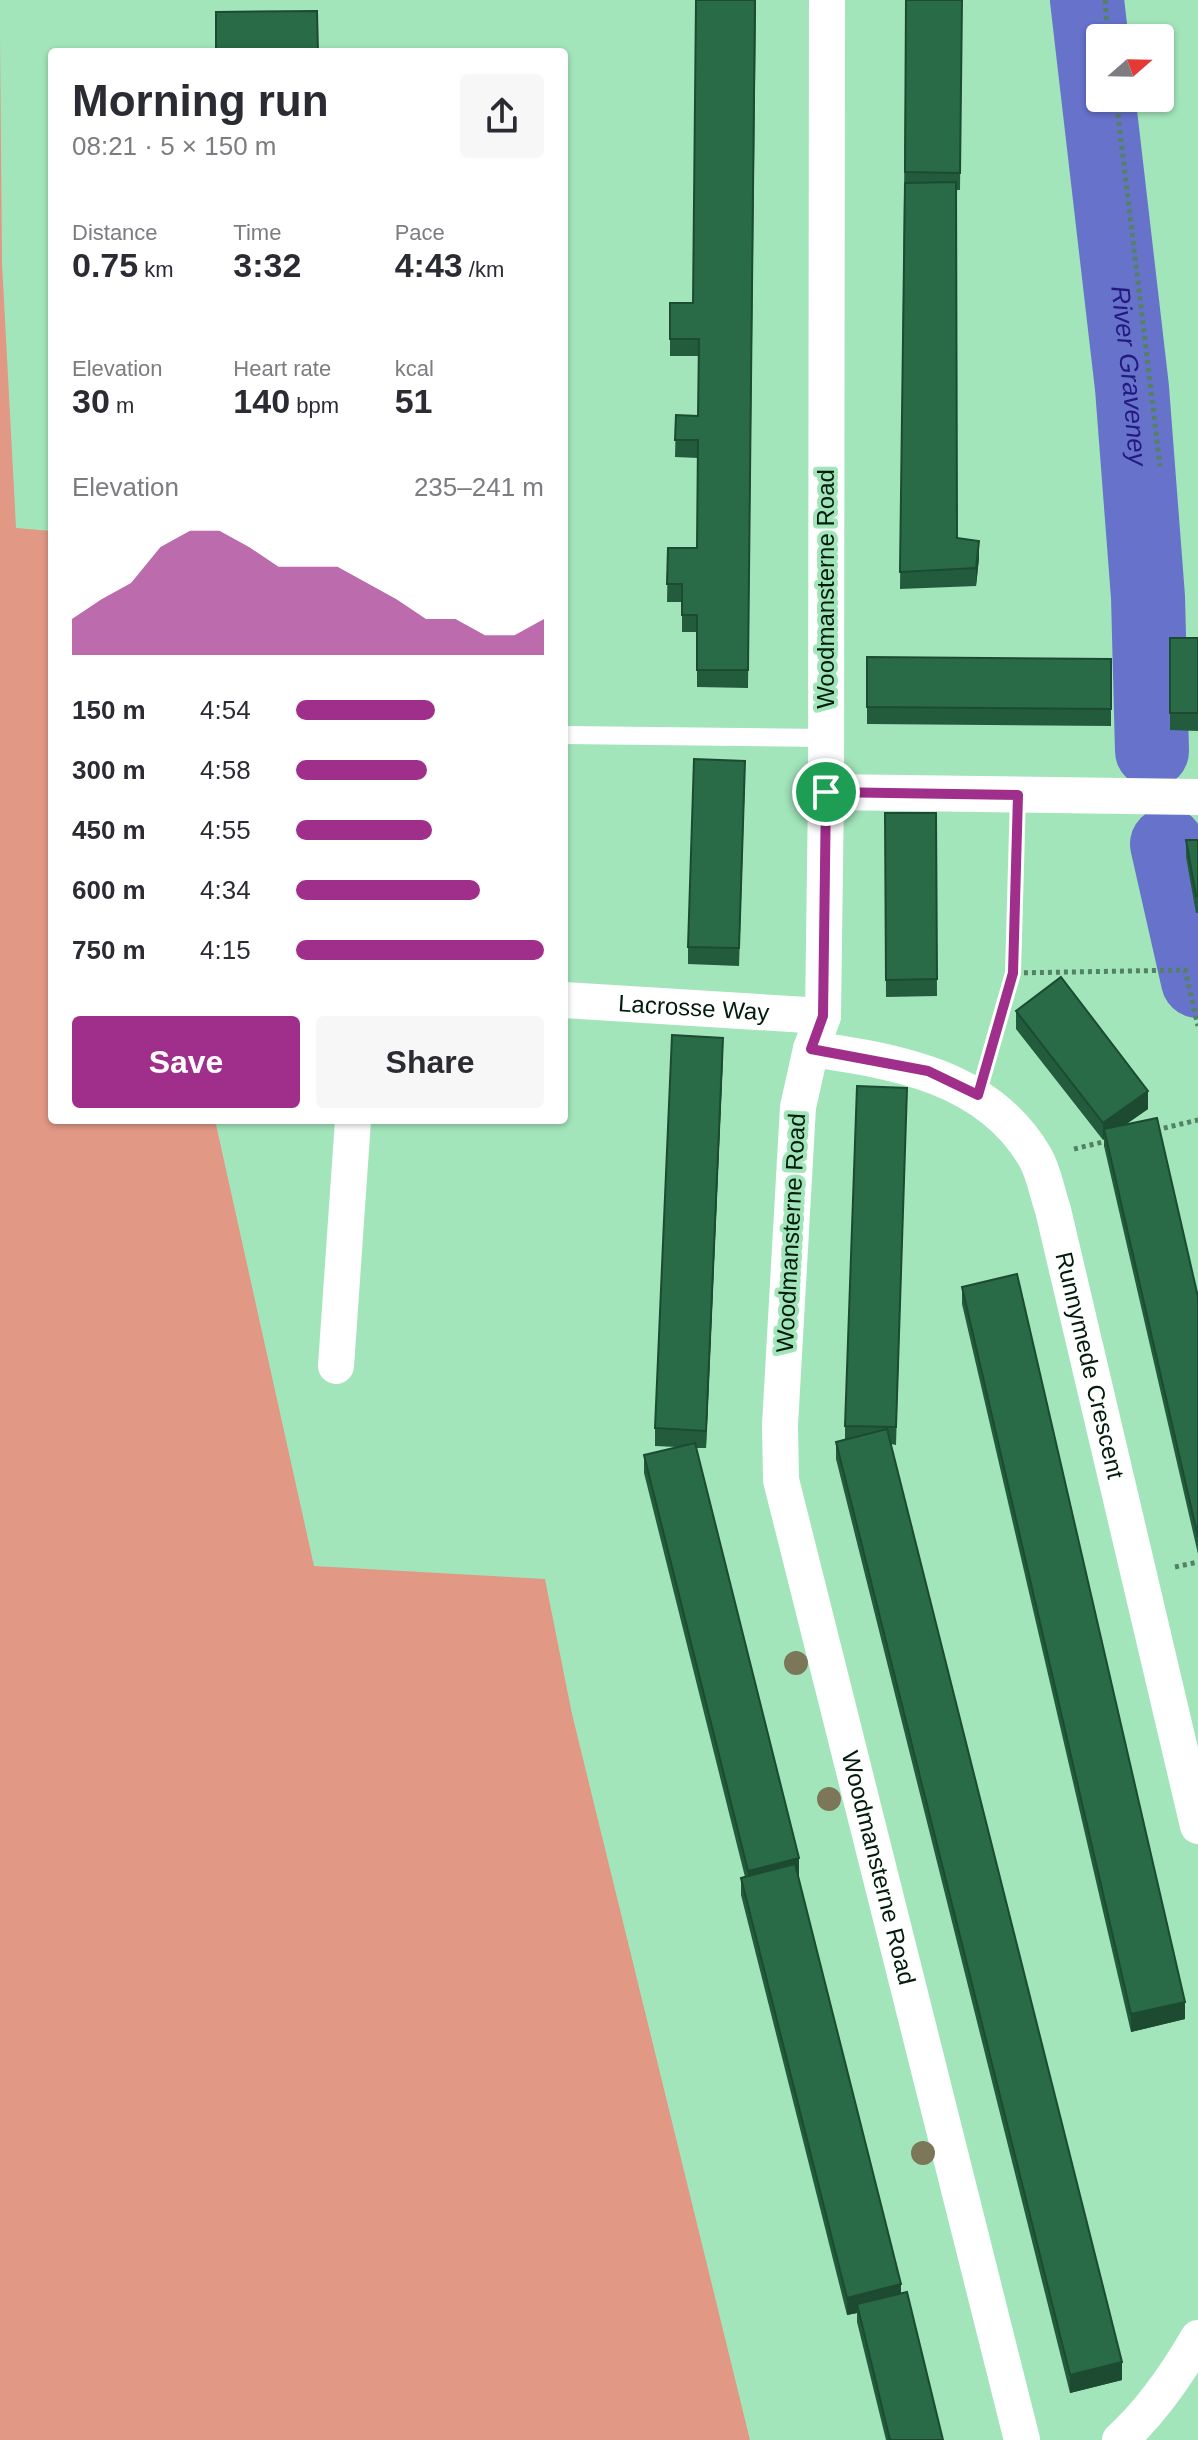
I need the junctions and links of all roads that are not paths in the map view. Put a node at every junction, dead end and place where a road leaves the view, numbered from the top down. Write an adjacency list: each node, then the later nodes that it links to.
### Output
1 (827, 0): 3 (street, Woodmansterne Road)
2 (568, 735): 3 (lane)
3 (825, 738): 4 (street, Woodmansterne Road)
4 (826, 792): 5 (street); 7 (street, Woodmansterne Road)
5 (1198, 797)
6 (568, 1000): 7 (street, Lacrosse Way)
7 (823, 1016): 8 (street, Woodmansterne Road)
8 (811, 1049): 11 (street, Runnymede Crescent); 13 (street, Woodmansterne Road)
9 (353, 1124): 10 (street)
10 (336, 1366)
11 (1198, 1826)
12 (1198, 2338): 14 (street)
13 (1022, 2440)
14 (1120, 2440)

